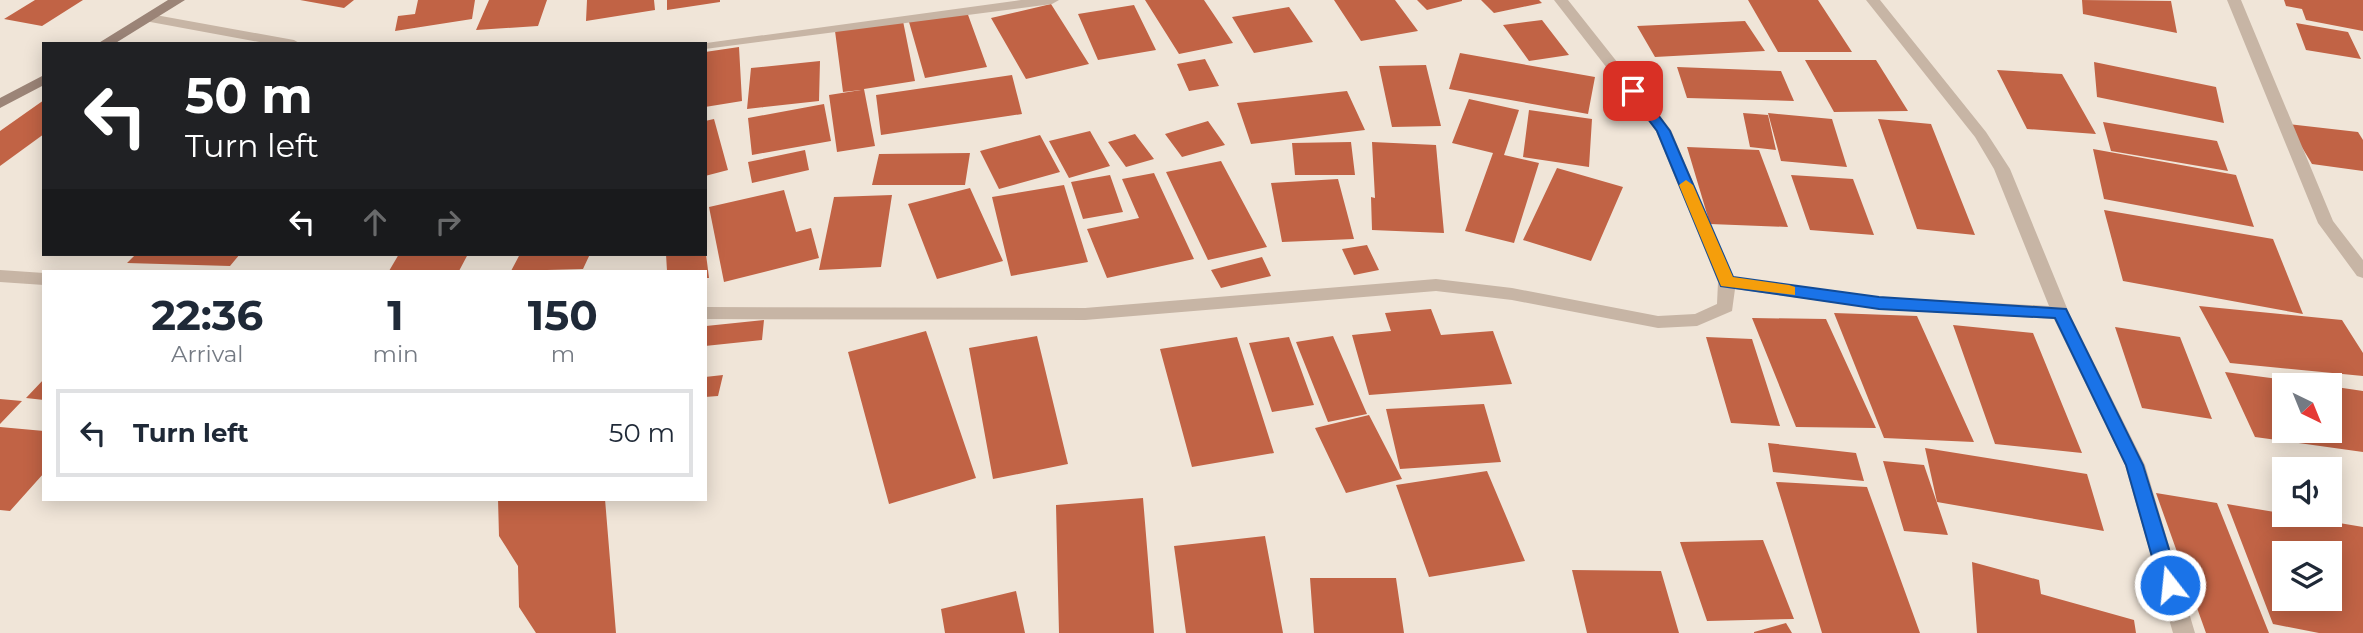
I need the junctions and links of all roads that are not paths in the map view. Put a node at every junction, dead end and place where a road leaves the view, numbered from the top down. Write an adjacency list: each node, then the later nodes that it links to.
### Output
1 (178, 0): 6 (street)
2 (1052, 0): 9 (street)
3 (1561, 0): 15 (street)
4 (1873, 0): 17 (street)
5 (2234, 0): 12 (street)
6 (150, 18): 7 (street); 8 (street)
7 (108, 42)
8 (283, 42)
9 (707, 45)
10 (42, 80): 11 (street)
11 (0, 104)
12 (2361, 268)
13 (0, 276): 14 (street)
14 (42, 279)
15 (1727, 282): 16 (street); 17 (street)
16 (707, 313)
17 (2060, 313): 18 (street)
18 (2184, 633)

